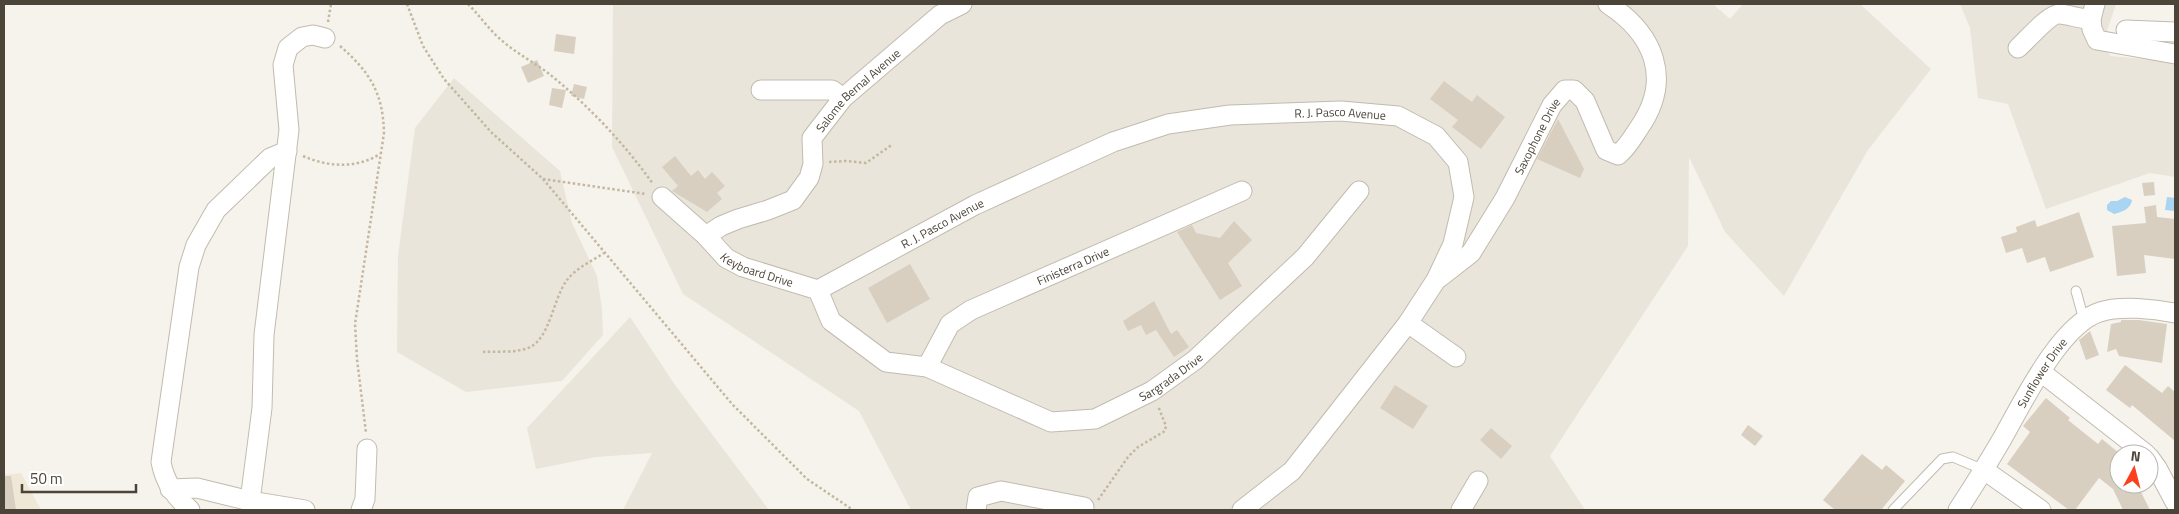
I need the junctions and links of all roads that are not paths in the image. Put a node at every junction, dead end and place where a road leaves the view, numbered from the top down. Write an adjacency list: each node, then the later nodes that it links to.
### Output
1 (962, 4): 10 (street, Salome Bernal Avenue)
2 (1608, 4): 16 (street, Saxophone Drive)
3 (2093, 11): 7 (street); 8 (street)
4 (2126, 30): 5 (street)
5 (2175, 32)
6 (325, 38): 11 (street)
7 (2018, 48)
8 (2175, 54)
9 (761, 90): 10 (street)
10 (843, 98): 15 (street, Salome Bernal Avenue)
11 (287, 151): 30 (street); 31 (street)
12 (1242, 190): 23 (street, Finisterra Drive)
13 (1359, 191): 23 (street, Sargrada Drive)
14 (662, 197): 15 (street, Keyboard Drive)
15 (706, 236): 17 (street, Keyboard Drive)
16 (1436, 280): 17 (street, R. J. Pasco Avenue); 21 (street, R. J. Pasco Avenue)
17 (818, 290): 23 (street, Sargrada Drive)
18 (2076, 291): 20 (lane)
19 (2175, 313): 20 (street, Sunflower Drive)
20 (2084, 320): 24 (street, Sunflower Drive)
21 (1408, 324): 22 (street); 38 (street, R. J. Pasco Avenue)
22 (1456, 357)
23 (927, 367)
24 (2041, 372): 25 (street); 27 (street, Sunflower Drive)
25 (2133, 444)
26 (367, 449): 36 (street)
27 (1984, 470): 40 (lane); 41 (street, Sunflower Drive); 42 (street)
28 (2159, 472): 32 (street)
29 (1478, 480): 39 (street)
30 (170, 490): 31 (street); 34 (street)
31 (250, 500): 35 (street)
32 (2175, 502)
33 (1084, 506): 37 (street)
34 (190, 510)
35 (305, 510)
36 (361, 510)
37 (976, 510)
38 (1242, 510)
39 (1461, 510)
40 (1893, 510)
41 (1958, 510)
42 (2041, 510)

